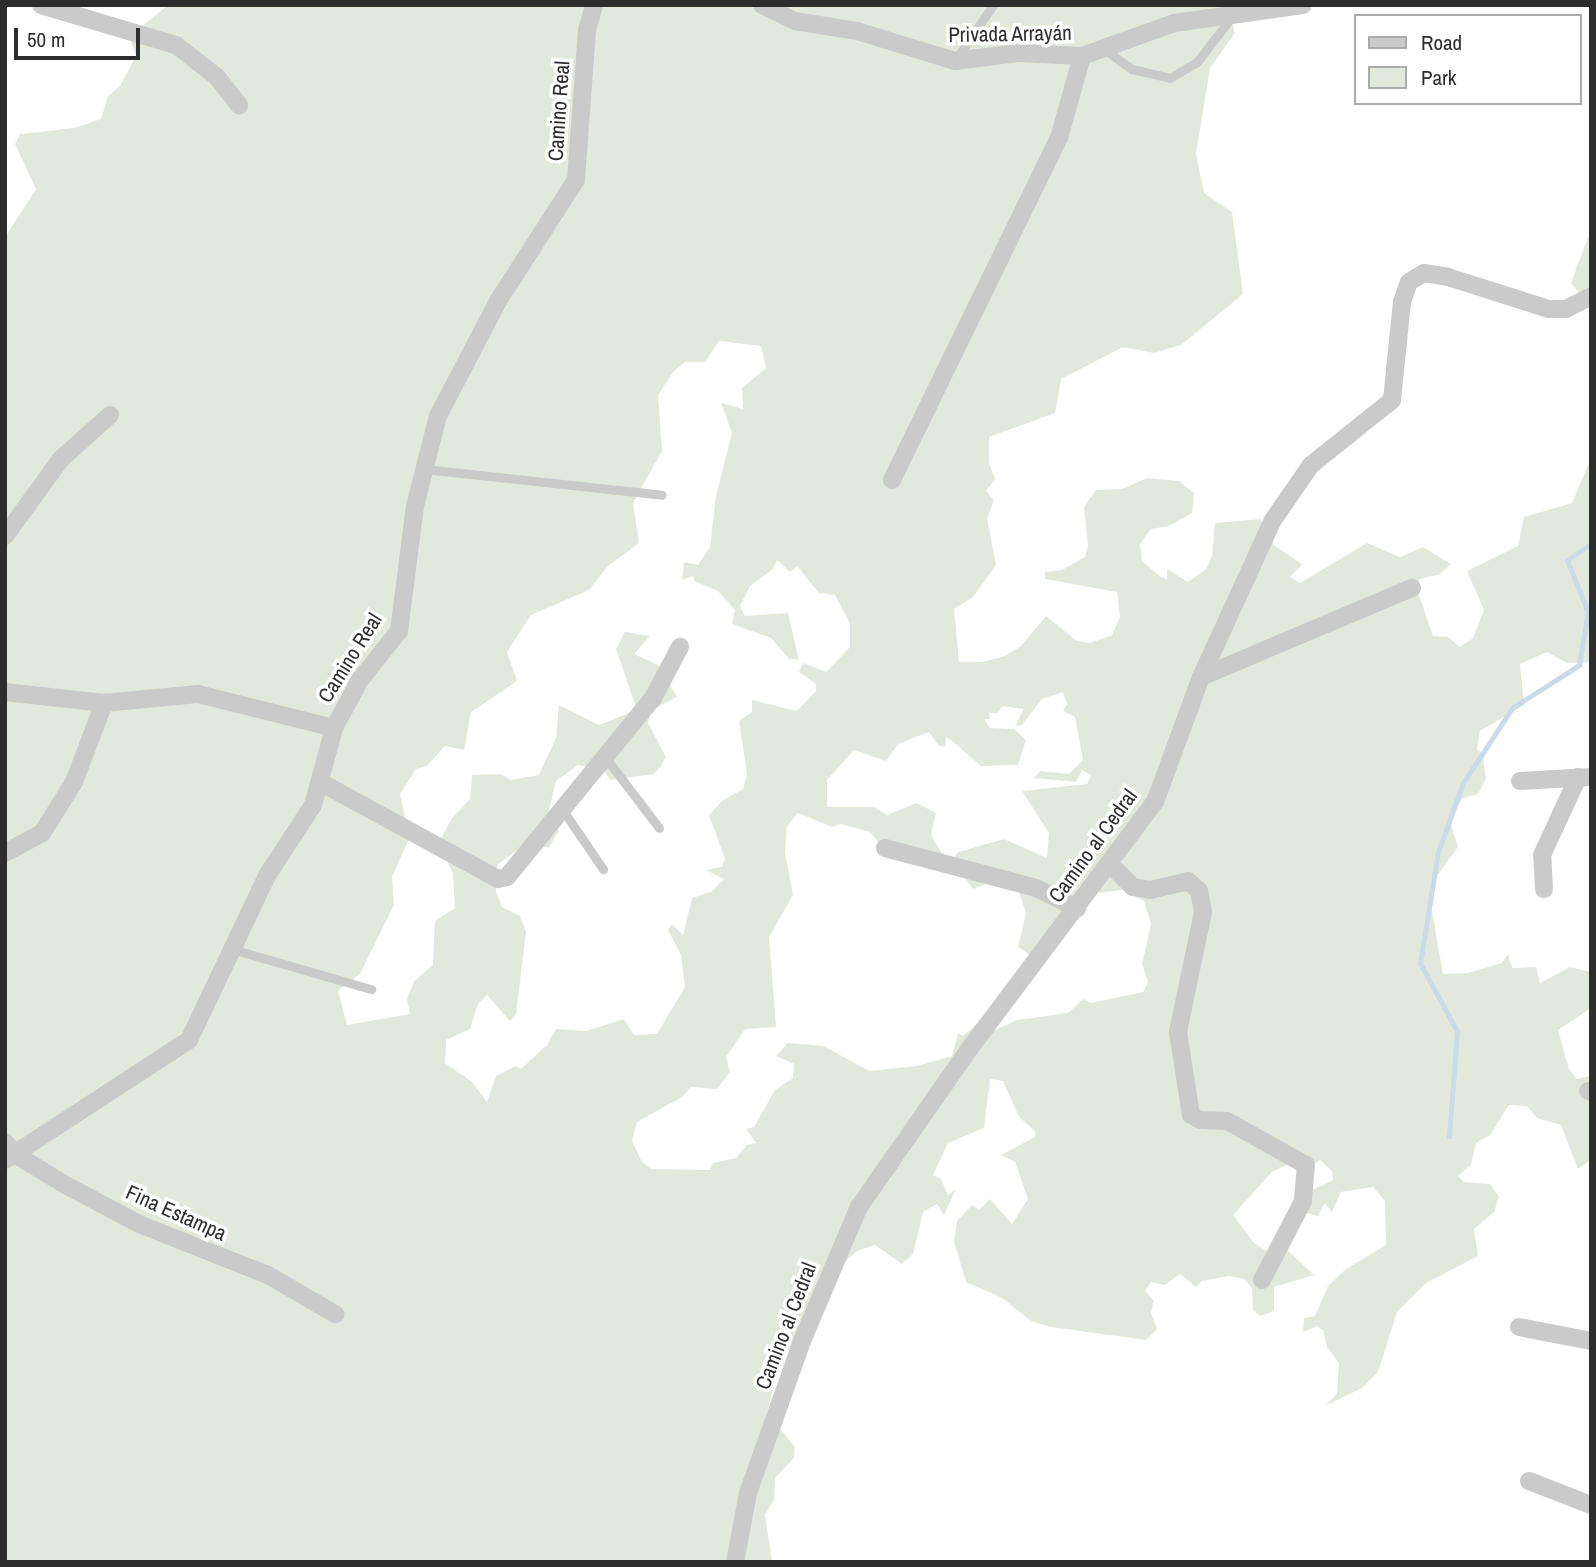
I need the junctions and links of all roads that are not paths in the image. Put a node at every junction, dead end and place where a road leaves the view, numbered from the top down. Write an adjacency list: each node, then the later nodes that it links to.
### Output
1 (41, 5): 10 (street)
2 (594, 5): 13 (street, Camino Real)
3 (762, 5): 9 (street, Privada Arrayán)
4 (993, 5): 9 (lane)
5 (1303, 5): 6 (street, Privada Arrayán)
6 (1233, 13): 7 (street, Privada Arrayán); 7 (lane)
7 (1102, 48): 8 (street, Privada Arrayán)
8 (1082, 56): 9 (street, Privada Arrayán); 14 (street)
9 (955, 61)
10 (239, 105)
11 (1591, 296): 19 (street, Camino al Cedral)
12 (110, 415): 16 (street)
13 (424, 469): 15 (lane); 22 (street, Camino Real)
14 (892, 480)
15 (662, 495)
16 (5, 536)
17 (1412, 588): 19 (street)
18 (680, 647): 23 (street)
19 (1201, 677): 31 (street, Camino al Cedral)
20 (5, 692): 21 (street)
21 (104, 703): 22 (street); 30 (street)
22 (334, 728): 26 (street, Camino Real)
23 (605, 757): 27 (street); 28 (lane)
24 (1584, 777): 25 (street); 33 (street)
25 (1520, 781)
26 (320, 782): 27 (street); 35 (street, Camino Real)
27 (562, 809): 32 (lane)
28 (659, 828)
29 (885, 848): 34 (street)
30 (5, 853)
31 (1109, 863): 34 (street, Camino al Cedral); 38 (street)
32 (603, 869)
33 (1544, 889)
34 (1077, 908): 44 (street, Camino al Cedral)
35 (231, 949): 36 (lane); 37 (street, Camino Real)
36 (371, 989)
37 (9, 1152): 39 (street, Fina Estampa)
38 (1262, 1280)
39 (335, 1314)
40 (1519, 1327): 41 (street)
41 (1591, 1341)
42 (1529, 1481): 43 (street)
43 (1591, 1505)
44 (735, 1562)

